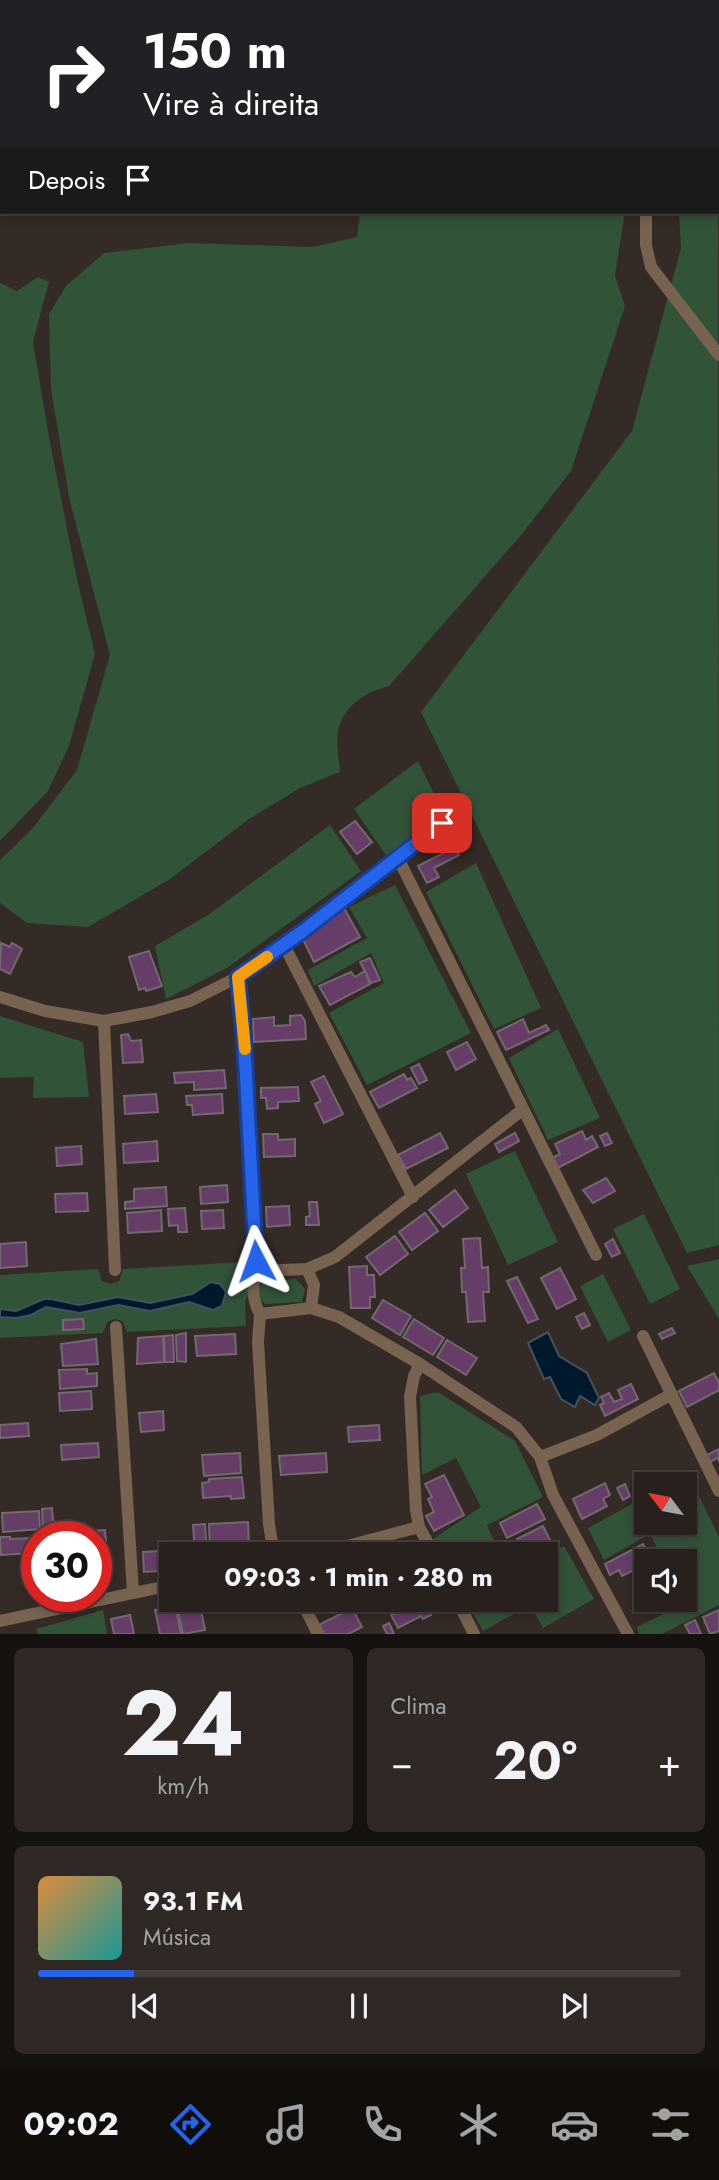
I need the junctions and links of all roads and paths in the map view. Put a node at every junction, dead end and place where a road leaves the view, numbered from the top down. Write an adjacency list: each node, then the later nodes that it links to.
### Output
1 (646, 214): 2 (street)
2 (719, 355)
3 (442, 823): 4 (street)
4 (398, 858): 5 (street); 9 (street)
5 (284, 945): 6 (street); 10 (street)
6 (238, 977): 8 (street); 14 (street)
7 (0, 997): 8 (street)
8 (104, 1021): 13 (street)
9 (522, 1110): 10 (street); 11 (street)
10 (413, 1197): 12 (street)
11 (596, 1255)
12 (307, 1269): 14 (street); 15 (street)
13 (115, 1270)
14 (258, 1271): 16 (street)
15 (311, 1308): 16 (street); 19 (street)
16 (260, 1314): 24 (street)
17 (116, 1327): 28 (street)
18 (643, 1336): 20 (street)
19 (420, 1364): 21 (street); 23 (street)
20 (672, 1394): 21 (street); 22 (street)
21 (540, 1457): 34 (street)
22 (719, 1491)
23 (419, 1527): 25 (street); 26 (street)
24 (274, 1542)
25 (362, 1542)
26 (427, 1542)
27 (159, 1587): 28 (street)
28 (133, 1592): 31 (street)
29 (308, 1612): 32 (street)
30 (463, 1612): 33 (street)
31 (0, 1621)
32 (318, 1634)
33 (474, 1634)
34 (628, 1634)

